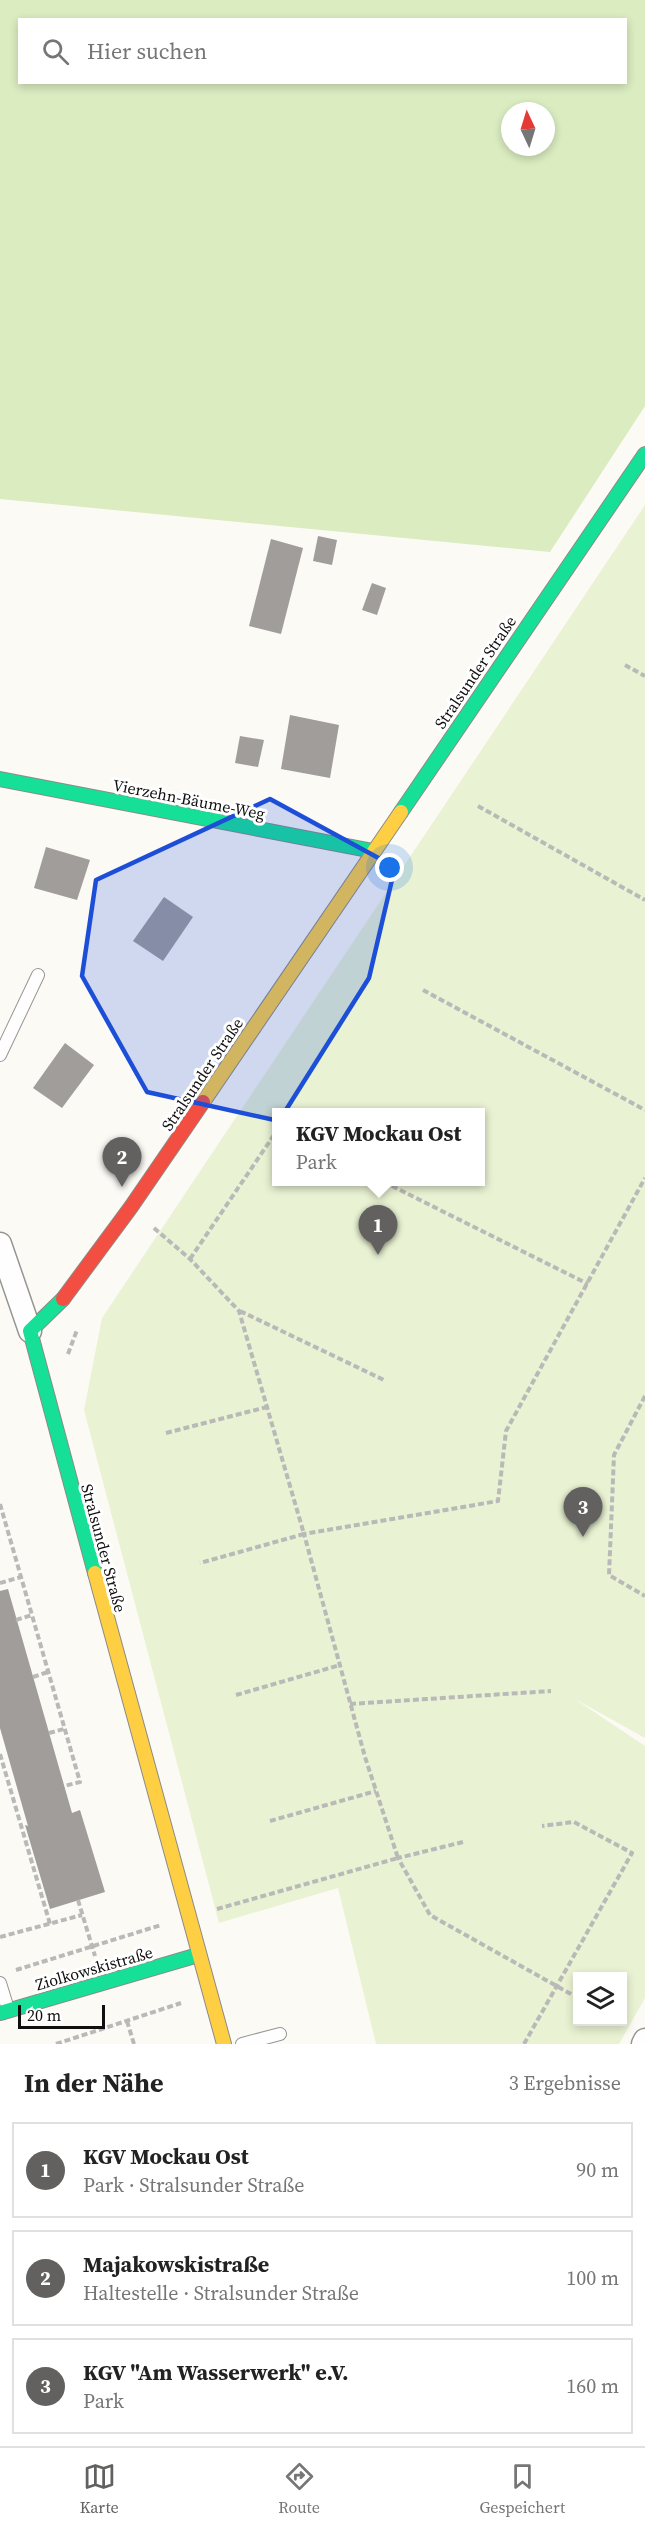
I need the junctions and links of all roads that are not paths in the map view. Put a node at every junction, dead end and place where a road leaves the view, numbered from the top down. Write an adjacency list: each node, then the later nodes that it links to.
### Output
1 (645, 454): 3 (street, Stralsunder Straße)
2 (0, 779): 3 (street, Vierzehn-Bäume-Weg)
3 (373, 851): 7 (street, Stralsunder Straße)
4 (38, 975): 5 (lane)
5 (0, 1055)
6 (0, 1244): 7 (street)
7 (30, 1331): 8 (street, Stralsunder Straße)
8 (198, 1955): 10 (street, Ziolkowskistraße); 12 (street, Stralsunder Straße)
9 (0, 1983): 10 (lane)
10 (4, 2012)
11 (280, 2034): 13 (lane)
12 (224, 2044)
13 (242, 2044)

